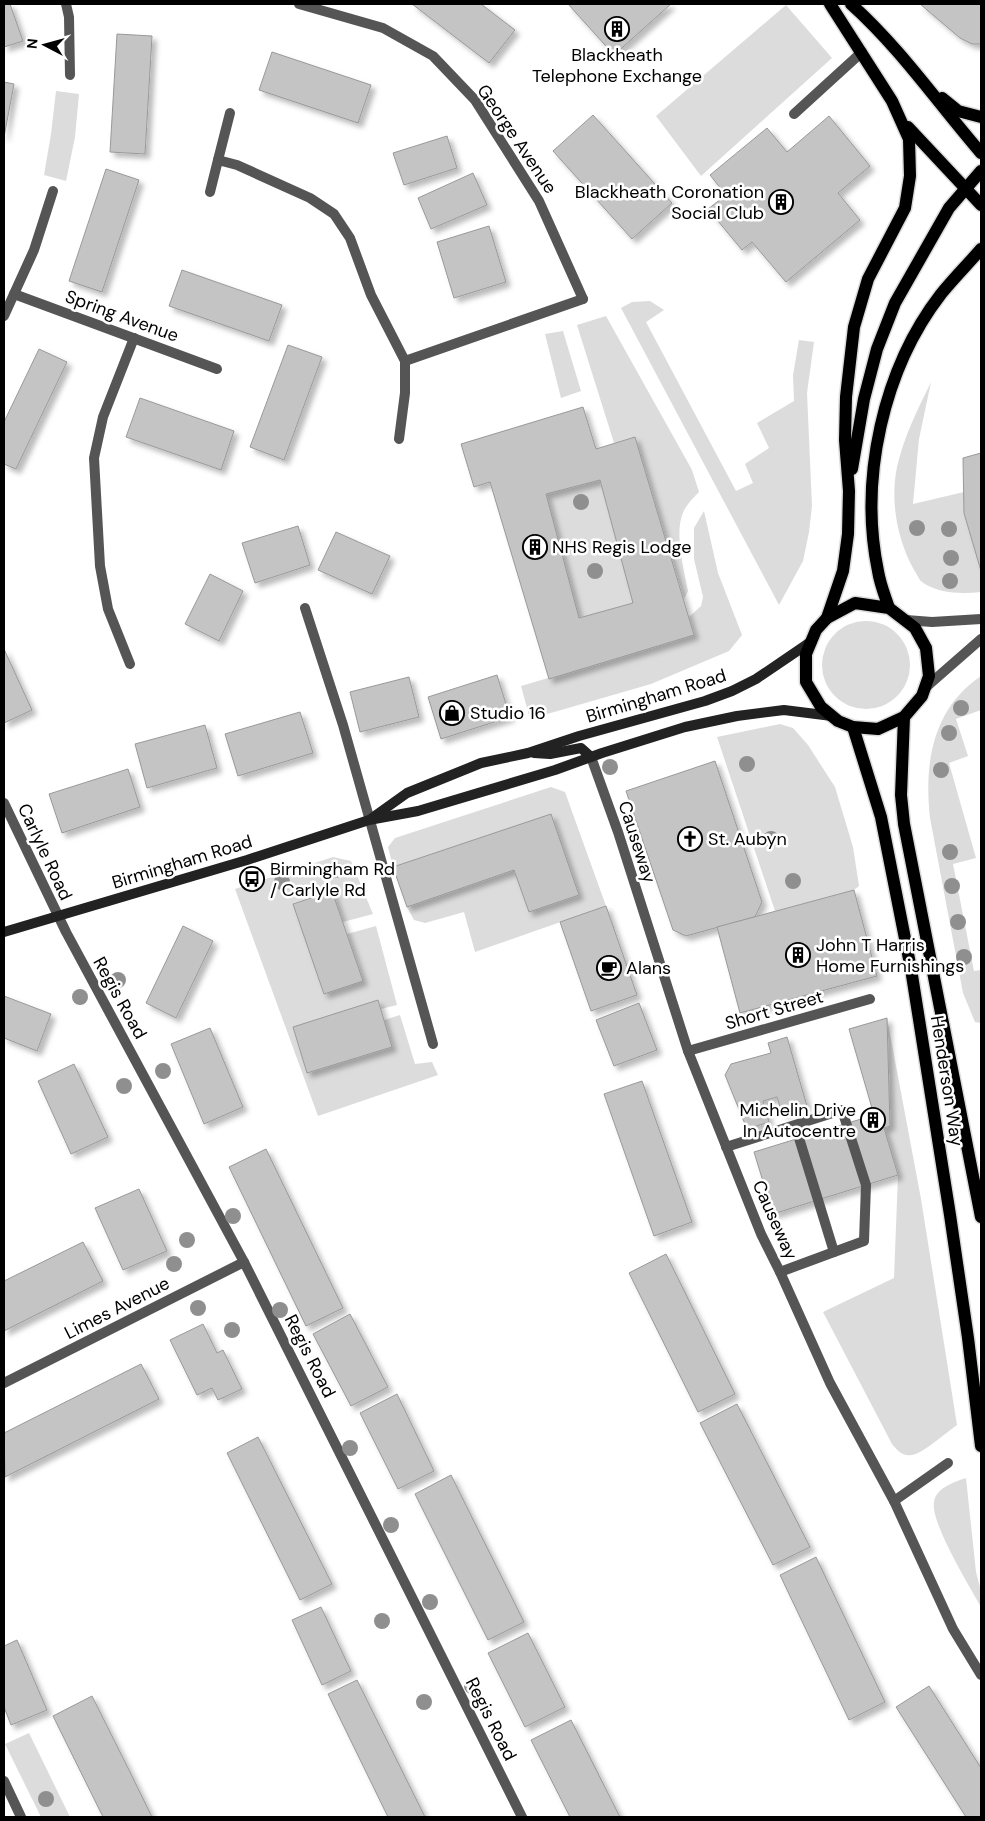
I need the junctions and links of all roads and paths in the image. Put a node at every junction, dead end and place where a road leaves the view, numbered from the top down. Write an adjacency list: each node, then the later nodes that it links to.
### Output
1 (66, 4): 6 (street)
2 (298, 4): 24 (street, George Avenue)
3 (830, 4): 5 (main road)
4 (852, 4): 7 (main road)
5 (862, 52): 9 (street); 11 (main road)
6 (70, 75)
7 (927, 85): 10 (main road); 12 (main road)
8 (230, 113): 13 (street)
9 (794, 114)
10 (981, 117)
11 (901, 119): 15 (main road); 27 (main road)
12 (981, 153)
13 (218, 160): 17 (street); 24 (street)
14 (981, 171): 15 (main road)
15 (965, 189): 18 (main road); 27 (main road)
16 (53, 191): 21 (street)
17 (210, 192)
18 (981, 205)
19 (981, 249): 20 (main road)
20 (976, 259): 29 (main road)
21 (14, 294): 22 (street); 23 (street, Spring Avenue)
22 (4, 316)
23 (134, 338): 25 (street, Spring Avenue); 35 (street)
24 (405, 361): 26 (street)
25 (217, 369)
26 (399, 439)
27 (849, 491): 30 (main road)
28 (305, 608): 43 (street)
29 (889, 608): 30 (main road); 32 (main road)
30 (827, 618): 34 (main road)
31 (981, 619): 32 (street)
32 (906, 620): 36 (main road)
33 (981, 639): 36 (street)
34 (812, 641): 37 (main road); 40 (main road, Birmingham Road)
35 (130, 664)
36 (925, 688): 38 (main road)
37 (832, 716): 39 (main road); 41 (main road, Birmingham Road)
38 (904, 716): 39 (main road); 51 (main road, Henderson Way)
39 (853, 727): 56 (main road, Henderson Way)
40 (528, 752): 41 (main road, Birmingham Road); 43 (main road, Birmingham Road)
41 (591, 756): 43 (main road, Birmingham Road); 48 (street, Causeway)
42 (4, 803): 44 (street, Carlyle Road)
43 (370, 820): 44 (main road, Birmingham Road); 47 (street)
44 (57, 916): 45 (main road, Birmingham Road); 53 (street, Regis Road)
45 (4, 932)
46 (870, 999): 48 (street, Short Street)
47 (433, 1044)
48 (688, 1051): 50 (street, Causeway)
49 (794, 1125): 50 (street); 52 (street); 52 (street)
50 (726, 1147): 54 (street, Causeway)
51 (981, 1217)
52 (834, 1252): 54 (street)
53 (244, 1262): 55 (street, Limes Avenue); 62 (street, Regis Road)
54 (780, 1272): 58 (street, Causeway)
55 (4, 1383)
56 (981, 1446)
57 (948, 1463): 58 (street)
58 (894, 1501): 59 (street, Causeway)
59 (981, 1675)
60 (4, 1781): 61 (street)
61 (21, 1817)
62 (522, 1817)

